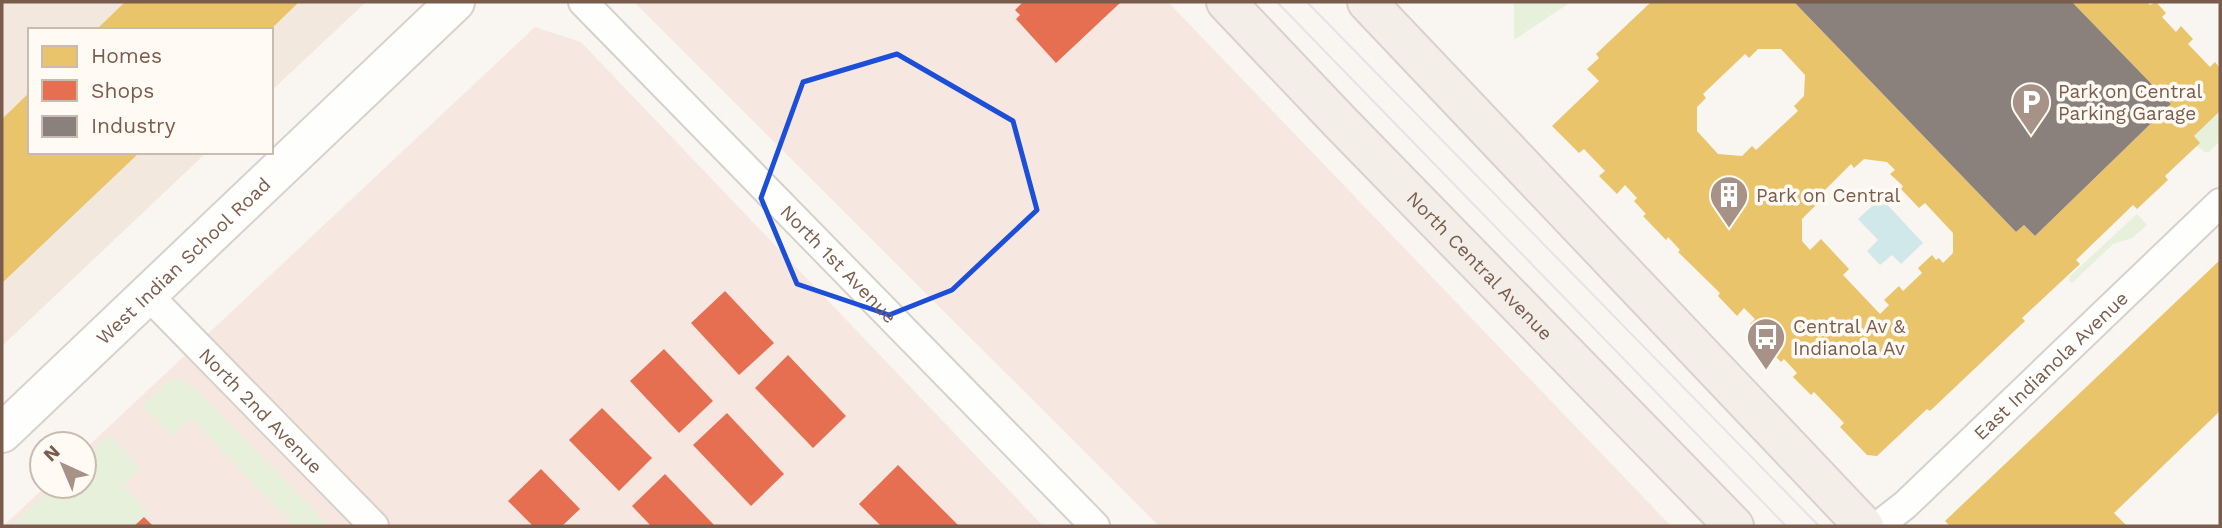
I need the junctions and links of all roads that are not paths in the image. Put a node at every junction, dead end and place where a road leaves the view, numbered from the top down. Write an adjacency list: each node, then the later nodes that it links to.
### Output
1 (456, 2): 6 (main road, West Indian School Road)
2 (583, 2): 9 (street, North 1st Avenue)
3 (1226, 2): 10 (main road, North Central Avenue)
4 (1367, 2): 11 (main road)
5 (2220, 203): 12 (street, East Indianola Avenue)
6 (147, 294): 7 (main road, West Indian School Road); 8 (street, North 2nd Avenue)
7 (2, 433)
8 (374, 526)
9 (1095, 526)
10 (1734, 526)
11 (1864, 526)
12 (1878, 526)

